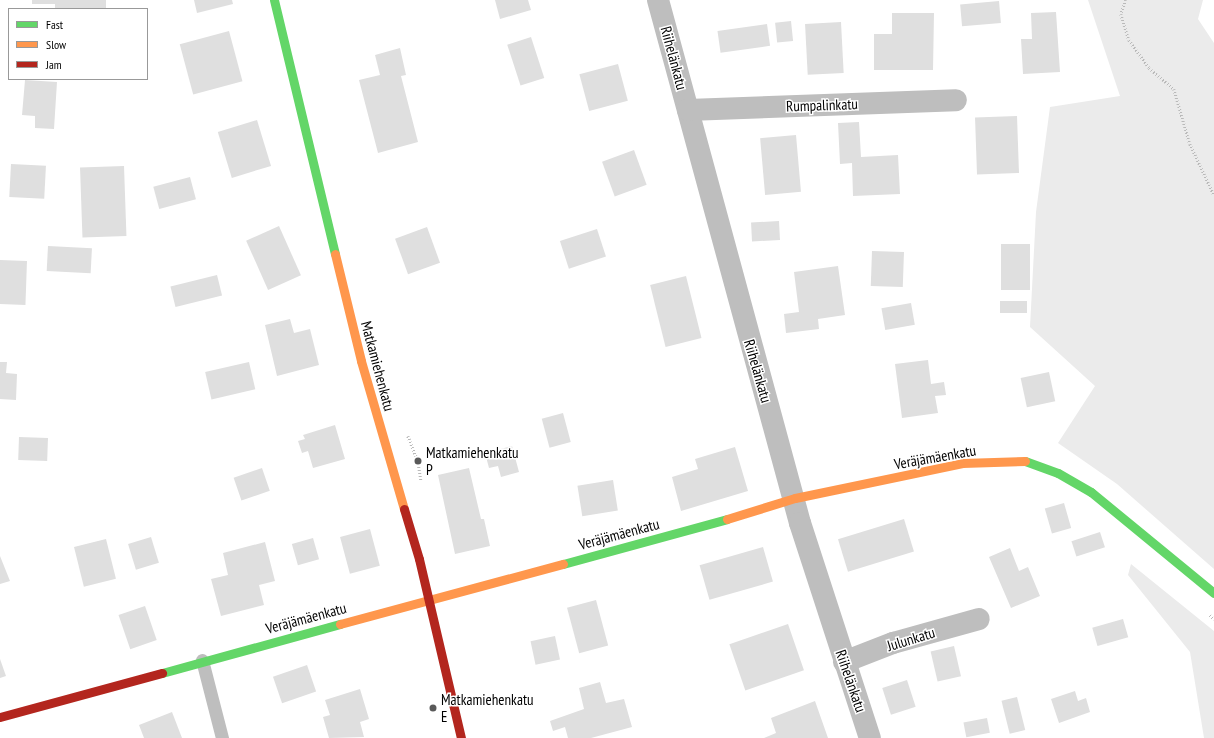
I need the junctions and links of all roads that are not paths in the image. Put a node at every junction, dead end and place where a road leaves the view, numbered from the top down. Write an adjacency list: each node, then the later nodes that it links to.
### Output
1 (274, 0): 7 (street, Matkamiehenkatu)
2 (658, 0): 4 (street, Riihelänkatu)
3 (956, 100): 4 (street, Rumpalinkatu)
4 (688, 110): 5 (street, Riihelänkatu)
5 (794, 498): 6 (street, Veräjämäenkatu); 7 (street, Veräjämäenkatu); 10 (street, Riihelänkatu)
6 (1214, 593)
7 (428, 600): 9 (street, Veräjämäenkatu); 13 (street, Matkamiehenkatu)
8 (979, 618): 10 (street, Julunkatu)
9 (202, 660): 11 (street, Veräjämäenkatu); 12 (lane)
10 (844, 662): 14 (street, Riihelänkatu)
11 (0, 717)
12 (222, 738)
13 (461, 738)
14 (870, 738)

